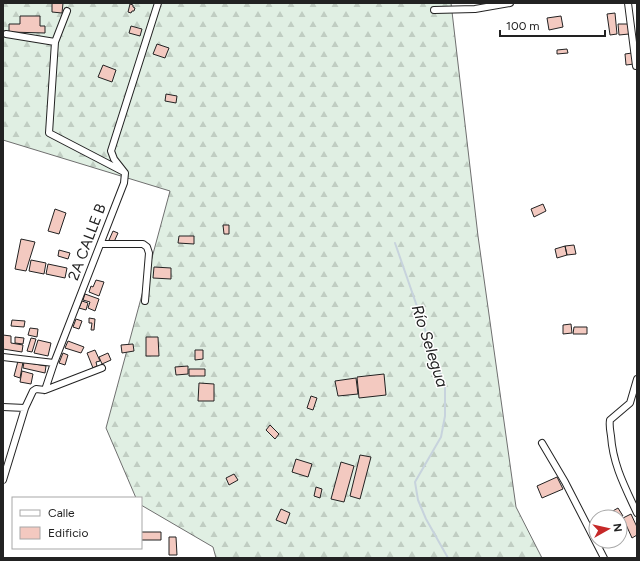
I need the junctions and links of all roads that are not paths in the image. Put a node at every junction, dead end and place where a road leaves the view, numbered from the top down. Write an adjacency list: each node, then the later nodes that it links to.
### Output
1 (158, 3): 9 (street)
2 (510, 3): 4 (street)
3 (628, 3): 8 (street)
4 (434, 10)
5 (67, 11): 7 (street)
6 (6, 34): 7 (street)
7 (56, 42): 9 (street)
8 (636, 66)
9 (125, 173): 10 (street, 2A CALLE B)
10 (101, 244): 11 (street); 13 (street, 2A CALLE B)
11 (145, 301)
12 (3, 357): 13 (street)
13 (54, 363): 16 (street, 2A CALLE B)
14 (102, 368): 16 (street)
15 (637, 379): 21 (street)
16 (45, 390): 18 (street)
17 (3, 407): 18 (street)
18 (26, 408): 20 (street)
19 (542, 443): 22 (street)
20 (3, 480)
21 (637, 513)
22 (604, 558)

